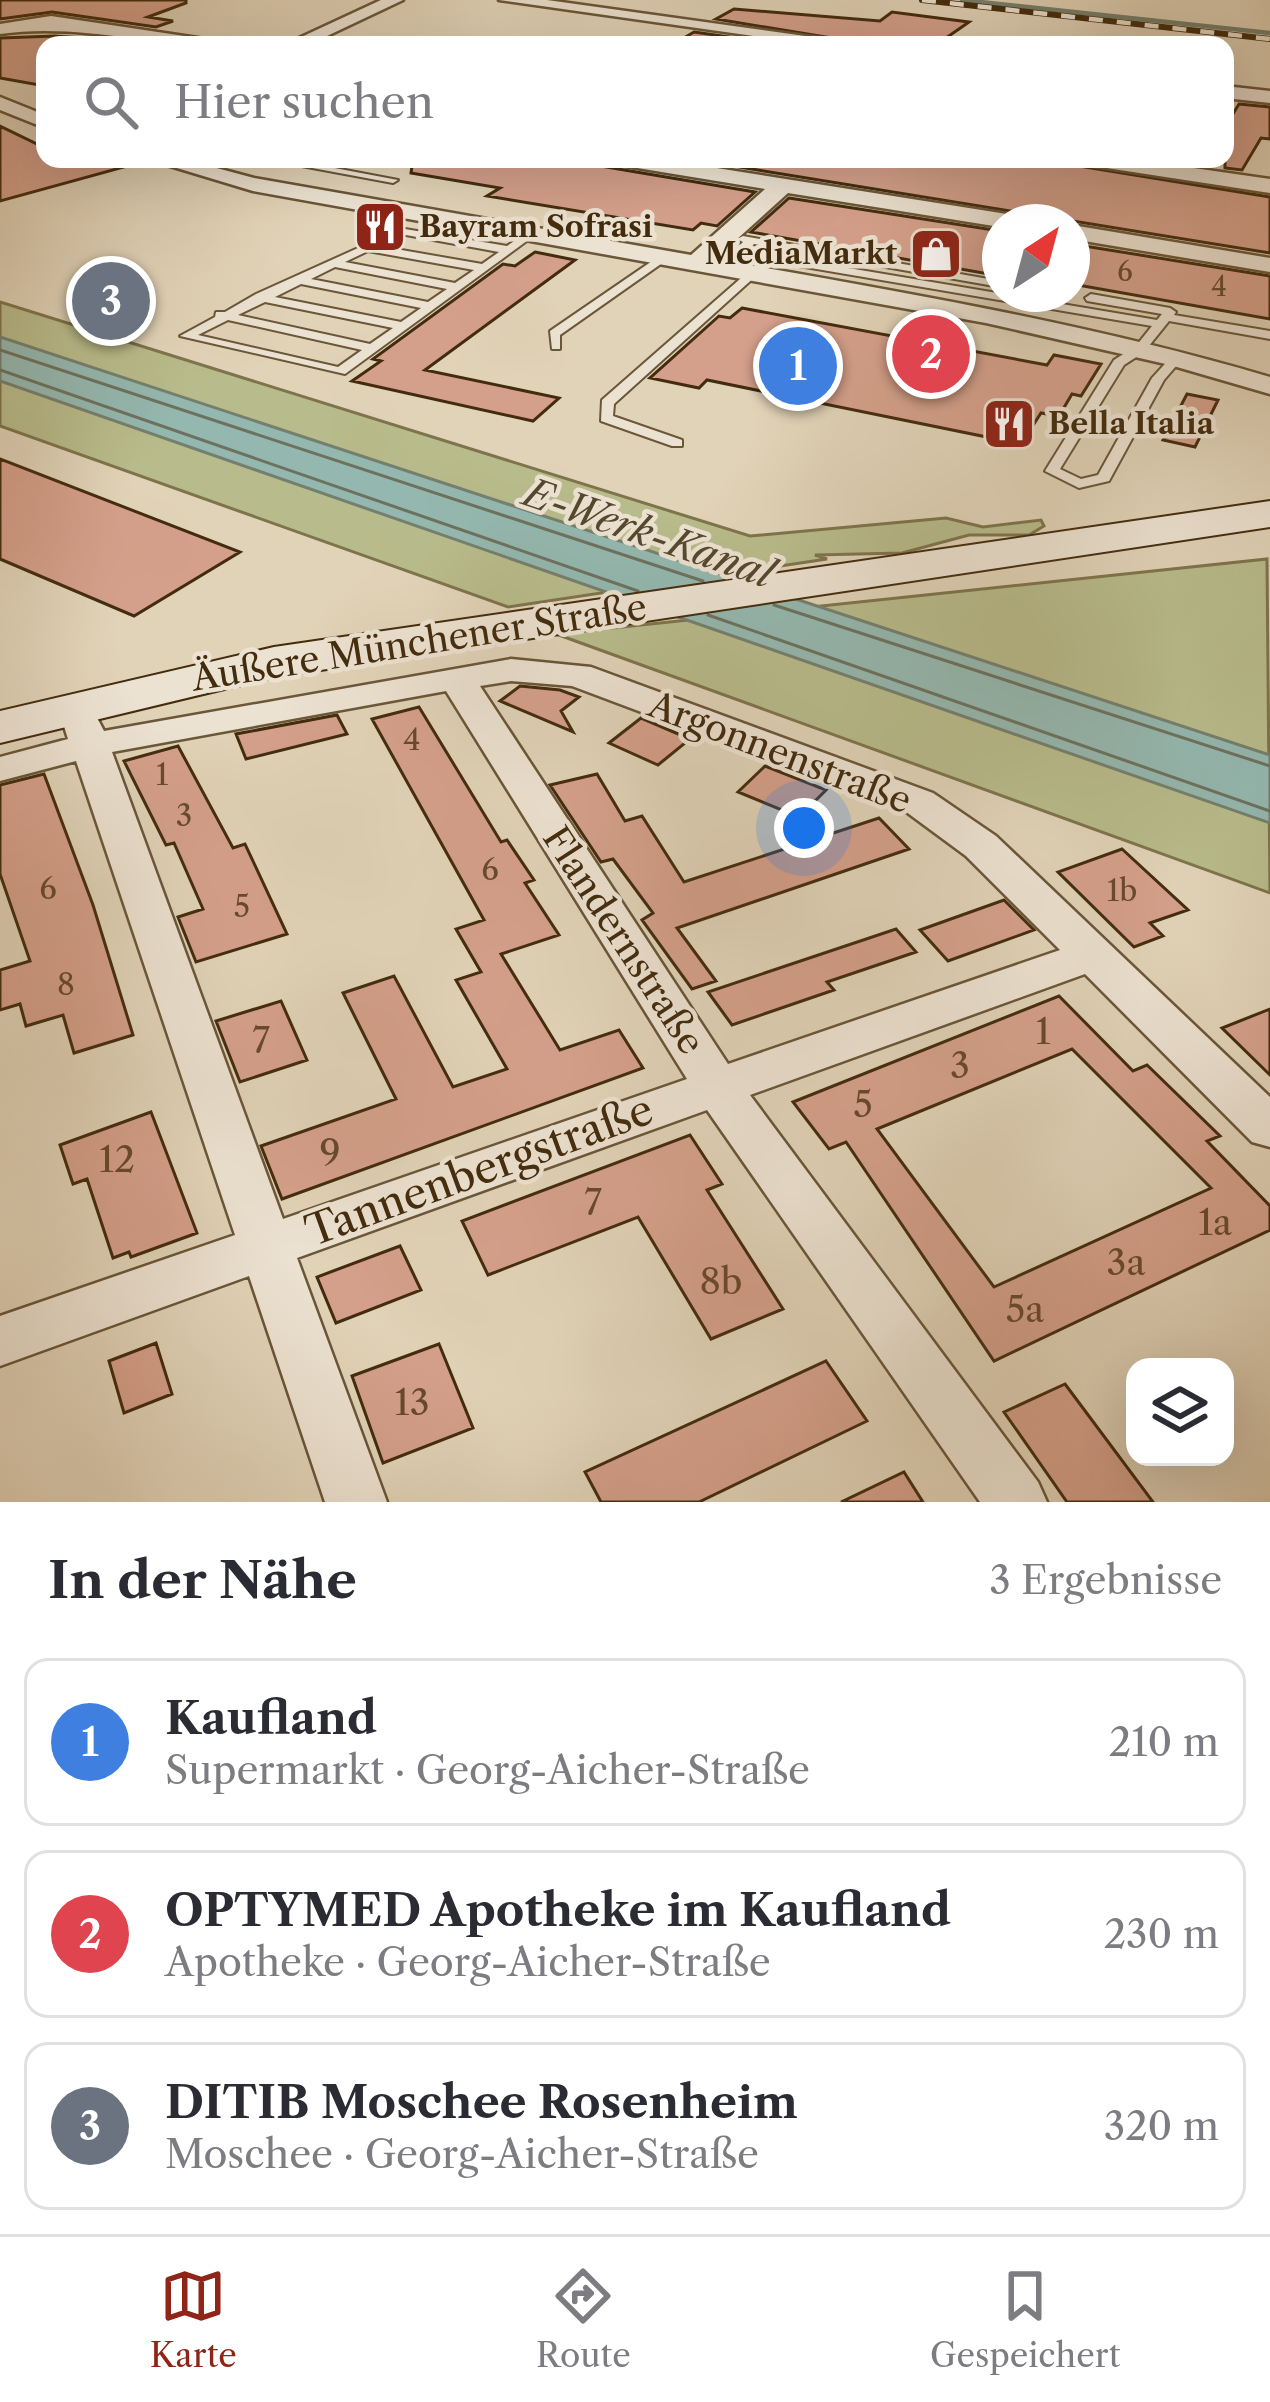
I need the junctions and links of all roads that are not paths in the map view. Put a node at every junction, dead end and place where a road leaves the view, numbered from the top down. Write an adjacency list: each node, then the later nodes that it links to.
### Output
1 (395, 0): 5 (street)
2 (507, 0): 6 (street)
3 (0, 29): 4 (street)
4 (151, 36)
5 (313, 36)
6 (790, 36)
7 (1234, 93): 8 (street)
8 (1270, 97)
9 (0, 103): 10 (street)
10 (36, 118)
11 (220, 168): 19 (street)
12 (322, 168): 19 (lane)
13 (678, 168): 16 (street)
14 (748, 168): 16 (street)
15 (1173, 168): 18 (street)
16 (737, 177): 17 (street)
17 (783, 185): 20 (street); 24 (street)
18 (1270, 186)
19 (352, 203): 22 (street)
20 (982, 217)
21 (399, 231): 25 (lane)
22 (530, 235): 25 (lane); 26 (street)
23 (1090, 235): 29 (street)
24 (726, 237): 28 (street); 34 (lane)
25 (508, 250): 30 (lane)
26 (662, 259): 28 (street); 45 (lane)
27 (333, 263): 30 (lane); 32 (lane); 33 (lane)
28 (695, 264): 31 (street)
29 (1270, 265)
30 (484, 268): 33 (lane)
31 (752, 274): 35 (street); 50 (lane)
32 (297, 280): 36 (lane); 38 (lane)
33 (457, 287): 38 (lane)
34 (982, 294)
35 (982, 296)
36 (260, 297): 41 (lane); 43 (lane)
37 (1091, 298): 42 (lane)
38 (430, 306): 43 (lane)
39 (1090, 310): 42 (lane)
40 (1039, 312): 47 (street)
41 (220, 315): 46 (lane); 46 (lane)
42 (1163, 321): 44 (lane); 47 (lane)
43 (403, 326): 46 (lane)
44 (1270, 335)
45 (556, 346)
46 (372, 348)
47 (1140, 349): 48 (street); 48 (lane)
48 (1177, 358): 49 (street)
49 (1270, 386)
50 (677, 443)
51 (1270, 514): 53 (main road, Äußere Münchener Straße)
52 (456, 677): 53 (street); 56 (street, Argonnenstraße); 57 (street, Flandernstraße)
53 (82, 725): 54 (main road, Äußere Münchener Straße); 55 (street); 59 (street)
54 (0, 727)
55 (0, 769)
56 (1095, 954): 57 (street, Tannenbergstraße); 58 (street, Argonnenstraße)
57 (716, 1084): 59 (street, Tannenbergstraße); 62 (street, Flandernstraße)
58 (1270, 1128)
59 (268, 1246): 60 (street, Tannenbergstraße); 61 (street)
60 (0, 1341)
61 (356, 1502)
62 (1016, 1502)

